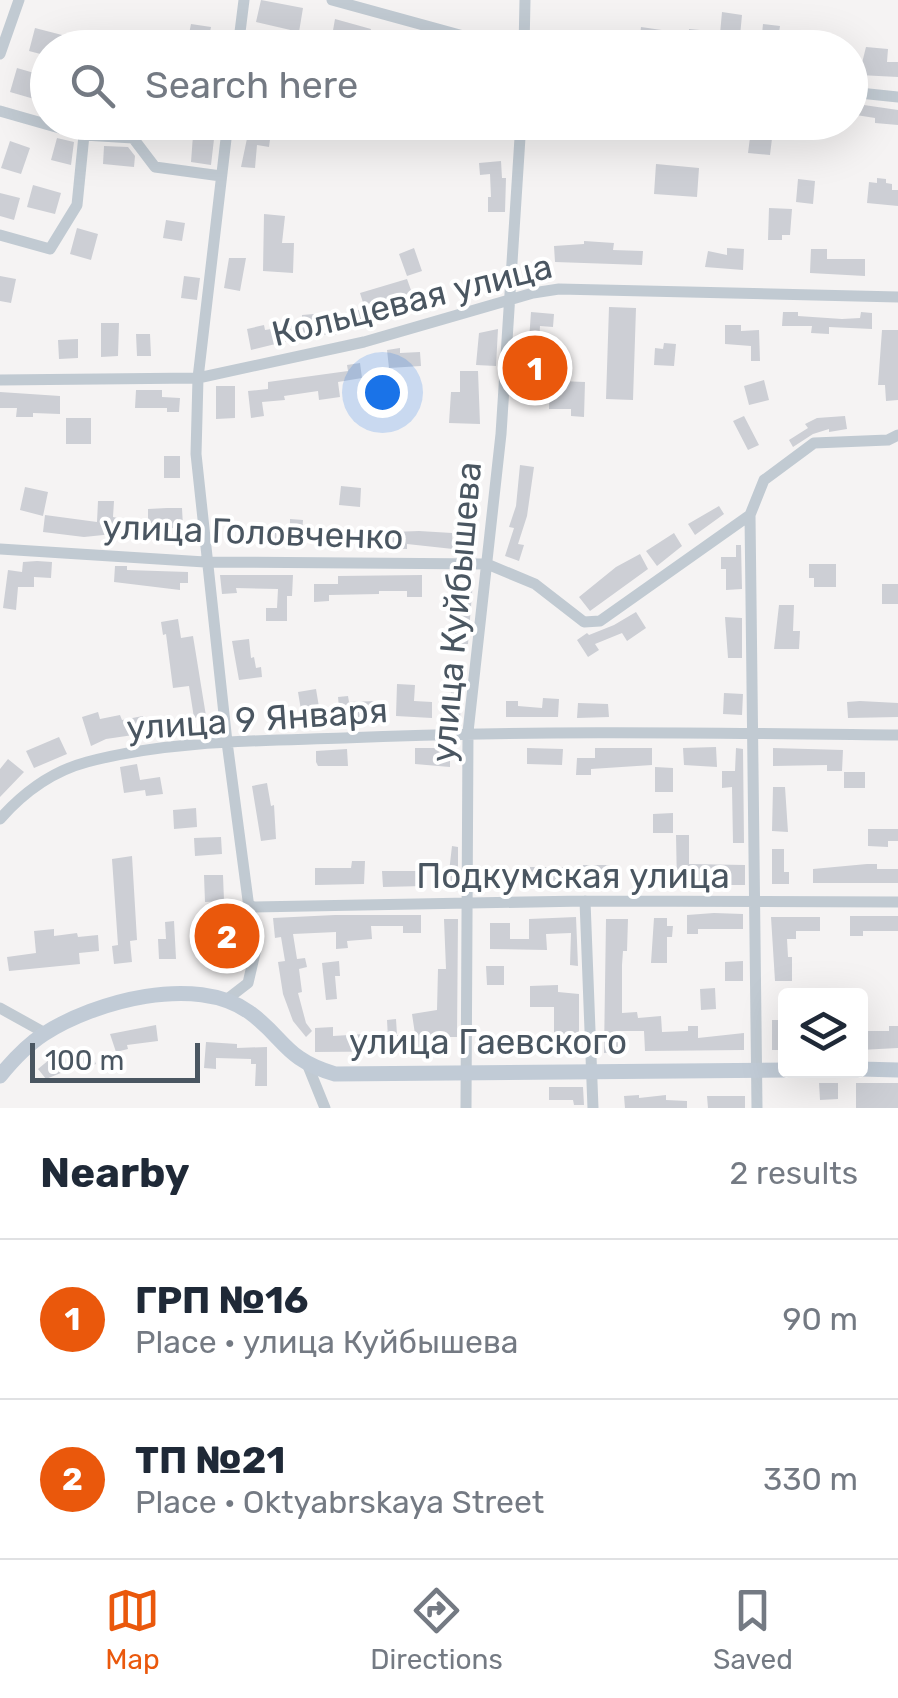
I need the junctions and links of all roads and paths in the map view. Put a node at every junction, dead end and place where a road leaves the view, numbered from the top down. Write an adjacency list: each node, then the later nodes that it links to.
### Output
1 (19, 0): 8 (street)
2 (244, 0): 5 (street)
3 (332, 0): 6 (street)
4 (525, 0): 7 (street)
5 (240, 30)
6 (441, 30)
7 (524, 30)
8 (0, 54)
9 (868, 94): 10 (street)
10 (898, 98)
11 (0, 111): 12 (street)
12 (30, 120)
13 (84, 140): 18 (street)
14 (135, 140): 17 (street)
15 (226, 140): 17 (street)
16 (519, 140): 20 (street, улица Куйбышева)
17 (222, 176): 21 (street)
18 (0, 235)
19 (898, 297): 20 (street, Кольцевая улица)
20 (512, 298): 21 (street, Кольцевая улица); 27 (street, улица Куйбышева)
21 (198, 378): 22 (street, Кольцевая улица); 26 (street)
22 (0, 380)
23 (898, 435): 24 (street, улица Головченко)
24 (750, 514): 27 (street, улица Головченко); 29 (street)
25 (0, 549): 26 (street, улица Головченко)
26 (206, 562): 27 (street, улица Головченко); 31 (street)
27 (487, 564): 28 (street, улица Куйбышева)
28 (468, 732): 29 (street, улица 9 Января); 31 (street, улица 9 Января); 34 (street, улица Куйбышева)
29 (754, 735): 30 (street, улица 9 Января); 36 (street)
30 (898, 735)
31 (227, 742): 32 (street, улица 9 Января); 37 (street)
32 (0, 819)
33 (584, 901): 34 (street, Подкумская улица); 36 (street, Подкумская улица); 47 (street)
34 (466, 902): 37 (street, Подкумская улица); 46 (street, улица Куйбышева)
35 (898, 902): 36 (street, Подкумская улица)
36 (755, 903): 43 (street)
37 (249, 906): 38 (street)
38 (226, 1000): 40 (main road, улица Гаевского); 41 (main road, улица Гаевского)
39 (0, 1008): 40 (street)
40 (46, 1033): 48 (main road, улица Гаевского)
41 (308, 1066): 46 (main road, улица Гаевского); 49 (street)
42 (868, 1069): 45 (main road)
43 (756, 1070): 44 (main road, улица Гаевского); 47 (main road, улица Гаевского); 52 (street)
44 (778, 1070)
45 (898, 1070)
46 (466, 1072): 47 (main road, улица Гаевского); 50 (street, улица Куйбышева)
47 (594, 1073): 51 (street)
48 (0, 1076)
49 (324, 1108)
50 (466, 1108)
51 (593, 1108)
52 (757, 1108)

